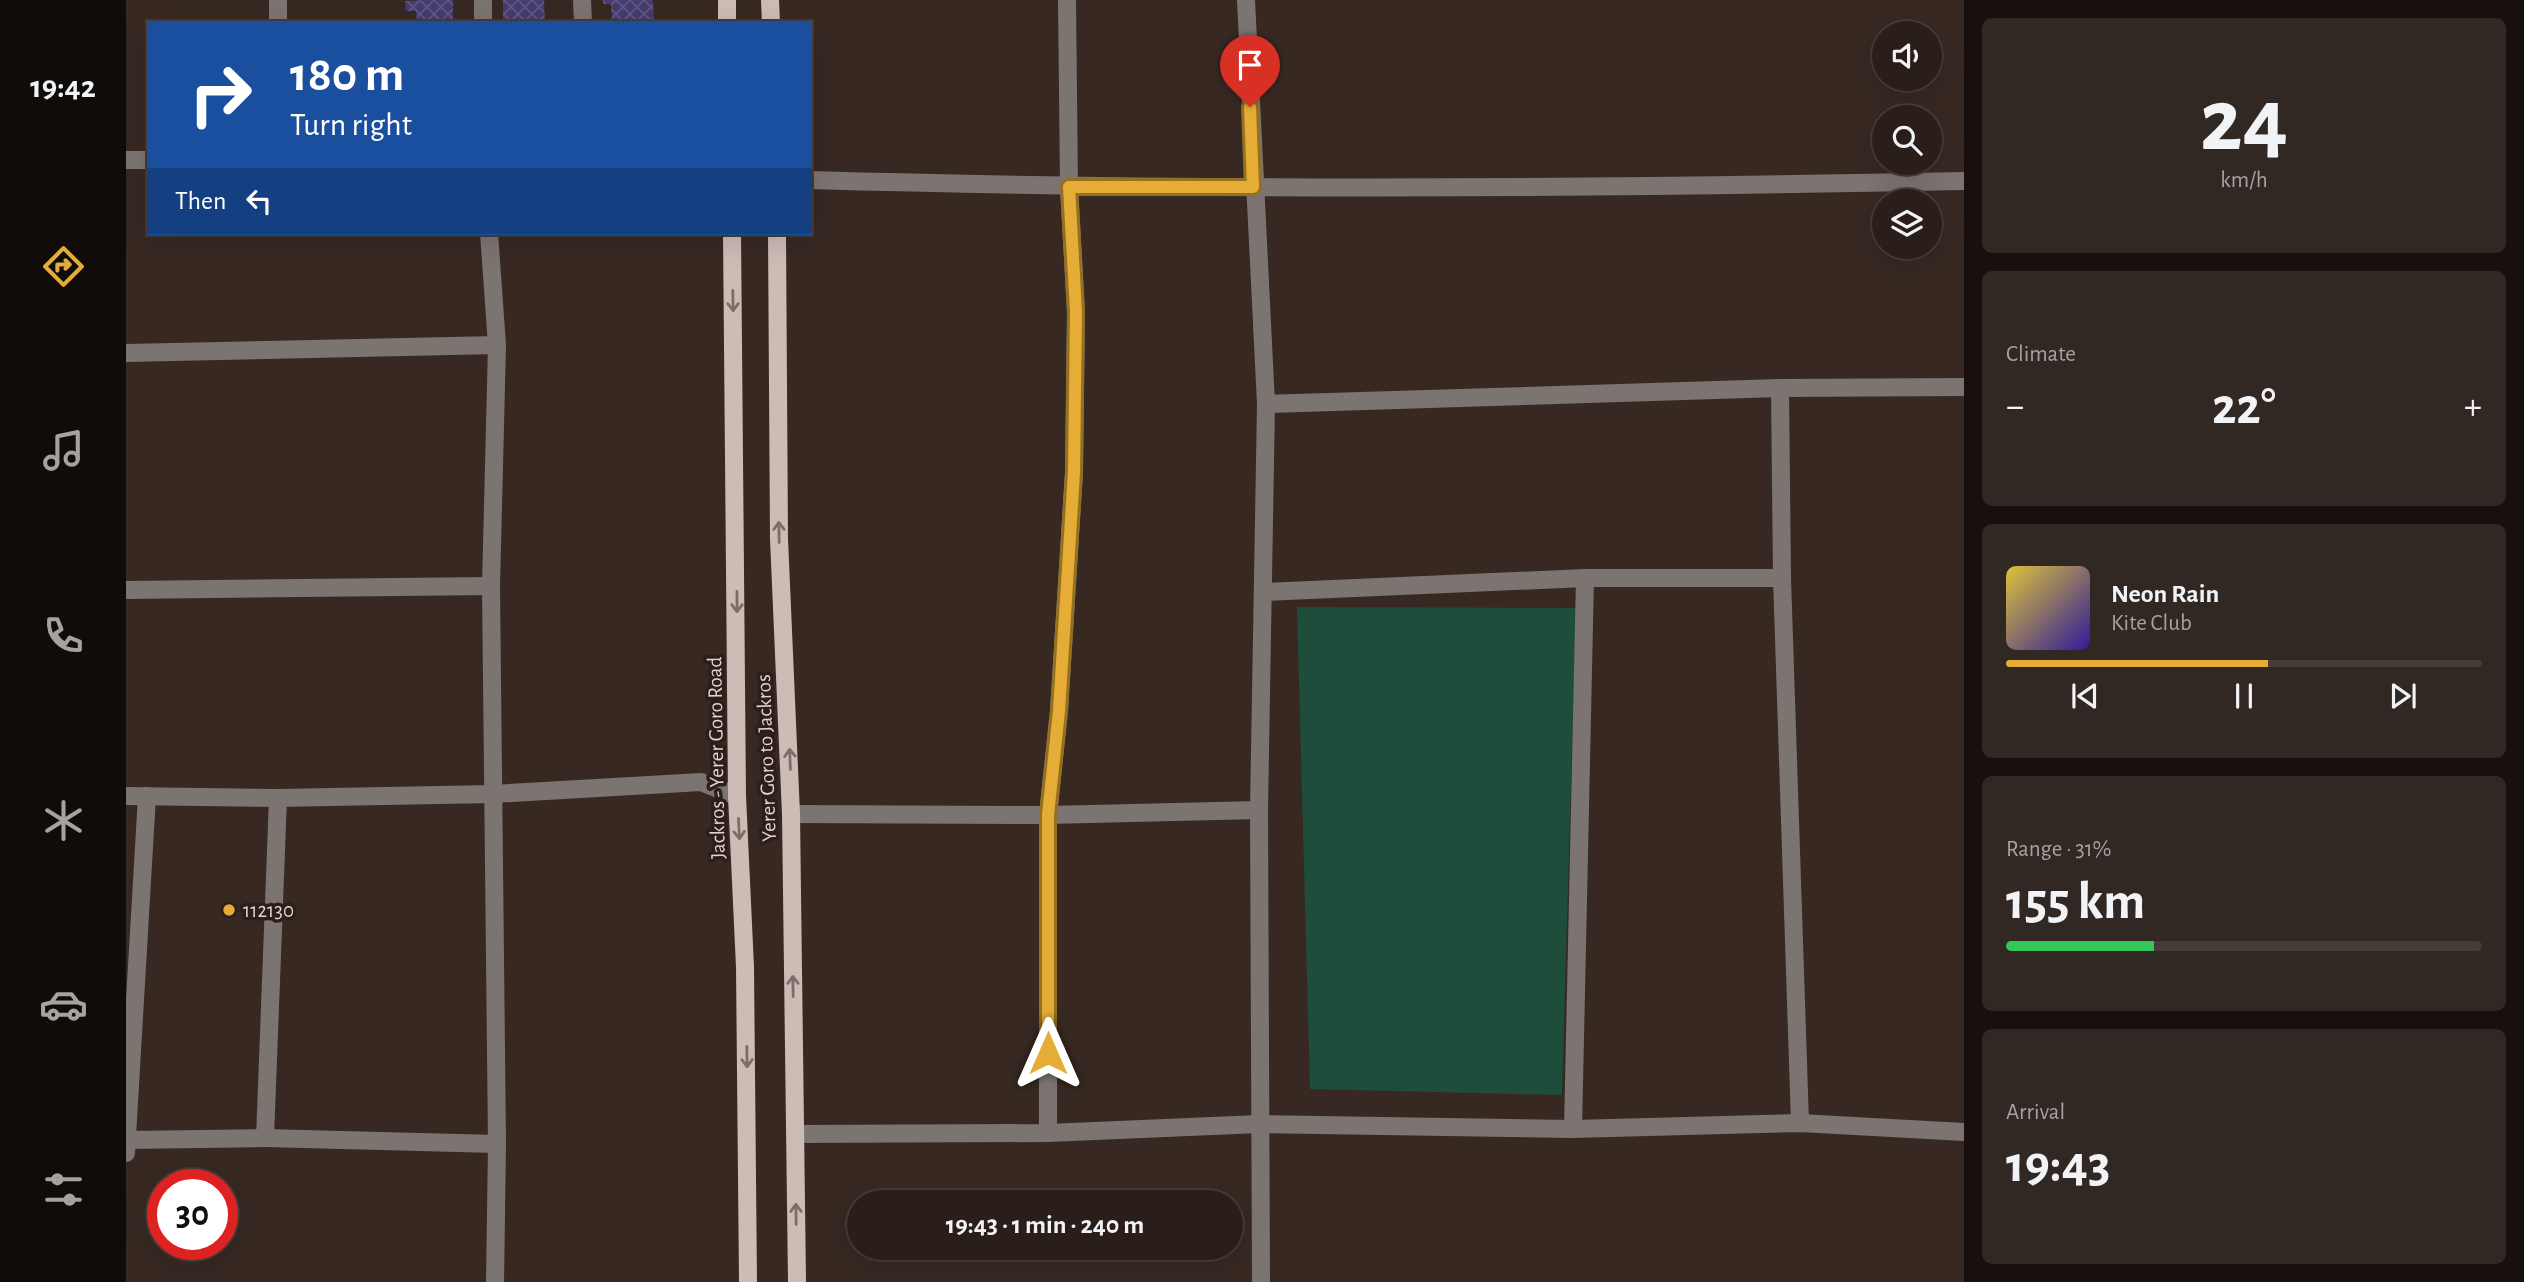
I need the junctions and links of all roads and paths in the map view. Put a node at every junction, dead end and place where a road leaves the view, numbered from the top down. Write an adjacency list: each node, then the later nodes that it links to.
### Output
1 (278, 0): 8 (street)
2 (483, 0): 9 (street)
3 (582, 0): 10 (street)
4 (727, 0): 11 (main road)
5 (770, 0): 12 (main road)
6 (1066, 0): 17 (street)
7 (1246, 0): 18 (street)
8 (278, 21)
9 (483, 21)
10 (583, 21)
11 (727, 21)
12 (771, 21)
13 (126, 160): 14 (street)
14 (147, 160)
15 (812, 180): 17 (street)
16 (1964, 181): 18 (street)
17 (1069, 187): 18 (street); 39 (street)
18 (1253, 187): 26 (street)
19 (489, 235): 22 (street)
20 (732, 235): 35 (main road, Jackros - Yerer Goro Road, one-way to 35)
21 (777, 235): 38 (main road, Yerer Goro to Jackros, one-way to 21)
22 (497, 345): 23 (street); 29 (street)
23 (126, 353)
24 (1780, 387): 25 (street); 26 (street); 28 (street)
25 (1964, 387)
26 (1266, 404): 31 (street)
27 (1585, 578): 28 (street); 31 (street); 42 (street)
28 (1782, 578): 40 (street)
29 (491, 586): 30 (street); 32 (street)
30 (126, 590)
31 (1265, 592): 37 (street)
32 (494, 794): 35 (street); 36 (street); 48 (street)
33 (126, 796): 34 (street)
34 (147, 796): 36 (street); 47 (street)
35 (737, 796): 51 (main road, Jackros - Yerer Goro Road, one-way to 51)
36 (278, 798): 46 (street)
37 (1259, 810): 39 (street); 41 (street)
38 (791, 814): 39 (street); 45 (main road, Yerer Goro to Jackros, one-way to 38)
39 (1048, 815): 44 (street)
40 (1800, 1123): 42 (street); 43 (street)
41 (1259, 1125): 42 (street); 44 (street); 53 (street)
42 (1573, 1129)
43 (1964, 1132)
44 (1048, 1133): 45 (street)
45 (795, 1134): 52 (main road, Yerer Goro to Jackros, one-way to 45)
46 (265, 1138): 47 (street); 48 (street)
47 (127, 1140): 49 (street)
48 (497, 1144): 50 (street)
49 (126, 1153)
50 (495, 1282)
51 (748, 1282)
52 (796, 1282)
53 (1261, 1282)

